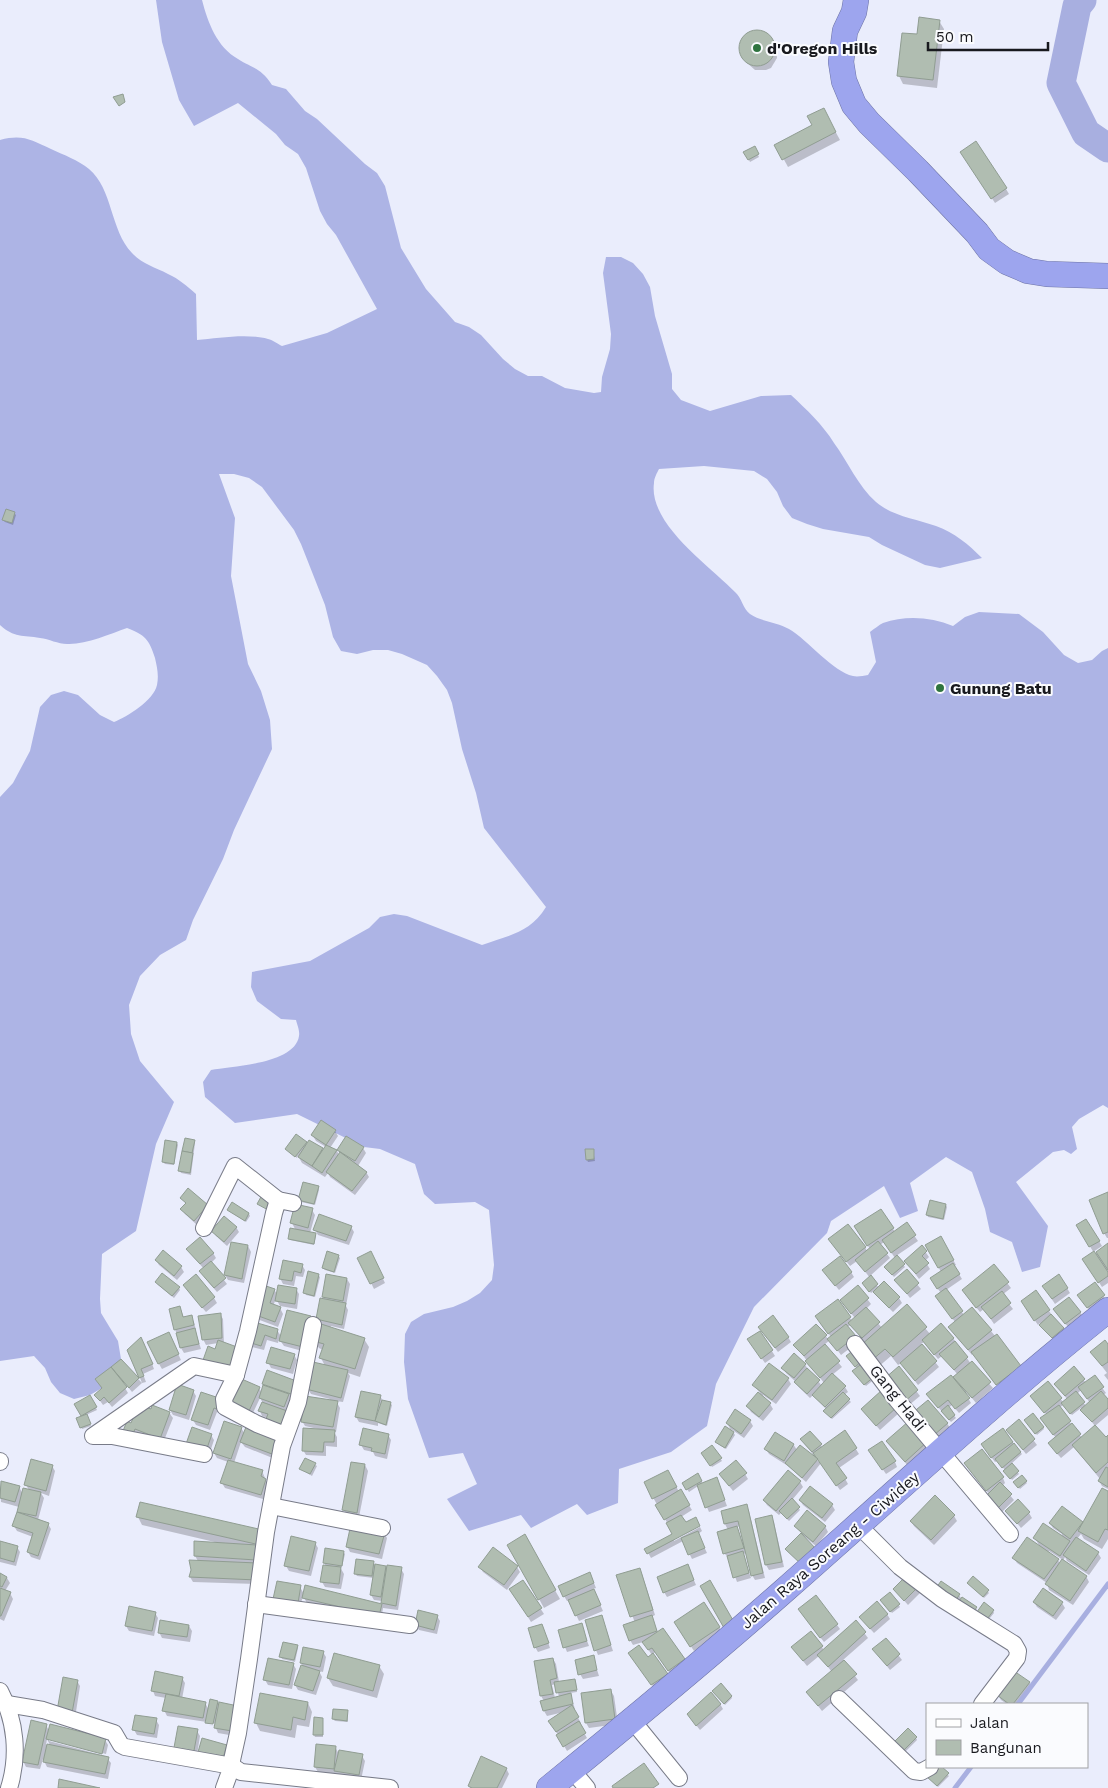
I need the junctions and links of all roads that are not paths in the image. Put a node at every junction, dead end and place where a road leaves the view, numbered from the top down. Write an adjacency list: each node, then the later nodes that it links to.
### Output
1 (856, 0): 2 (highway)
2 (1108, 276)
3 (204, 1228): 7 (street)
4 (1108, 1310): 9 (highway, Jalan Raya Soreang - Ciwidey)
5 (313, 1325): 8 (street)
6 (855, 1344): 9 (street, Gang Hadi)
7 (236, 1375): 8 (street); 10 (street)
8 (285, 1435): 11 (street)
9 (942, 1452): 12 (highway, Jalan Raya Soreang - Ciwidey); 14 (street, Gang Hadi)
10 (204, 1454)
11 (271, 1506): 13 (street); 15 (street)
12 (858, 1526): 19 (street); 20 (highway, Jalan Raya Soreang - Ciwidey)
13 (382, 1528)
14 (1010, 1534)
15 (256, 1604): 16 (street); 21 (street)
16 (410, 1625)
17 (4, 1698): 21 (street); 25 (street)
18 (839, 1699): 22 (street)
19 (983, 1703)
20 (632, 1720): 23 (street); 24 (highway, Jalan Raya Soreang - Ciwidey)
21 (232, 1766): 26 (street); 27 (street)
22 (928, 1768)
23 (679, 1778)
24 (580, 1779): 28 (highway, Jalan Raya Soreang - Ciwidey)
25 (9, 1788)
26 (224, 1788)
27 (390, 1788)
28 (550, 1788)

